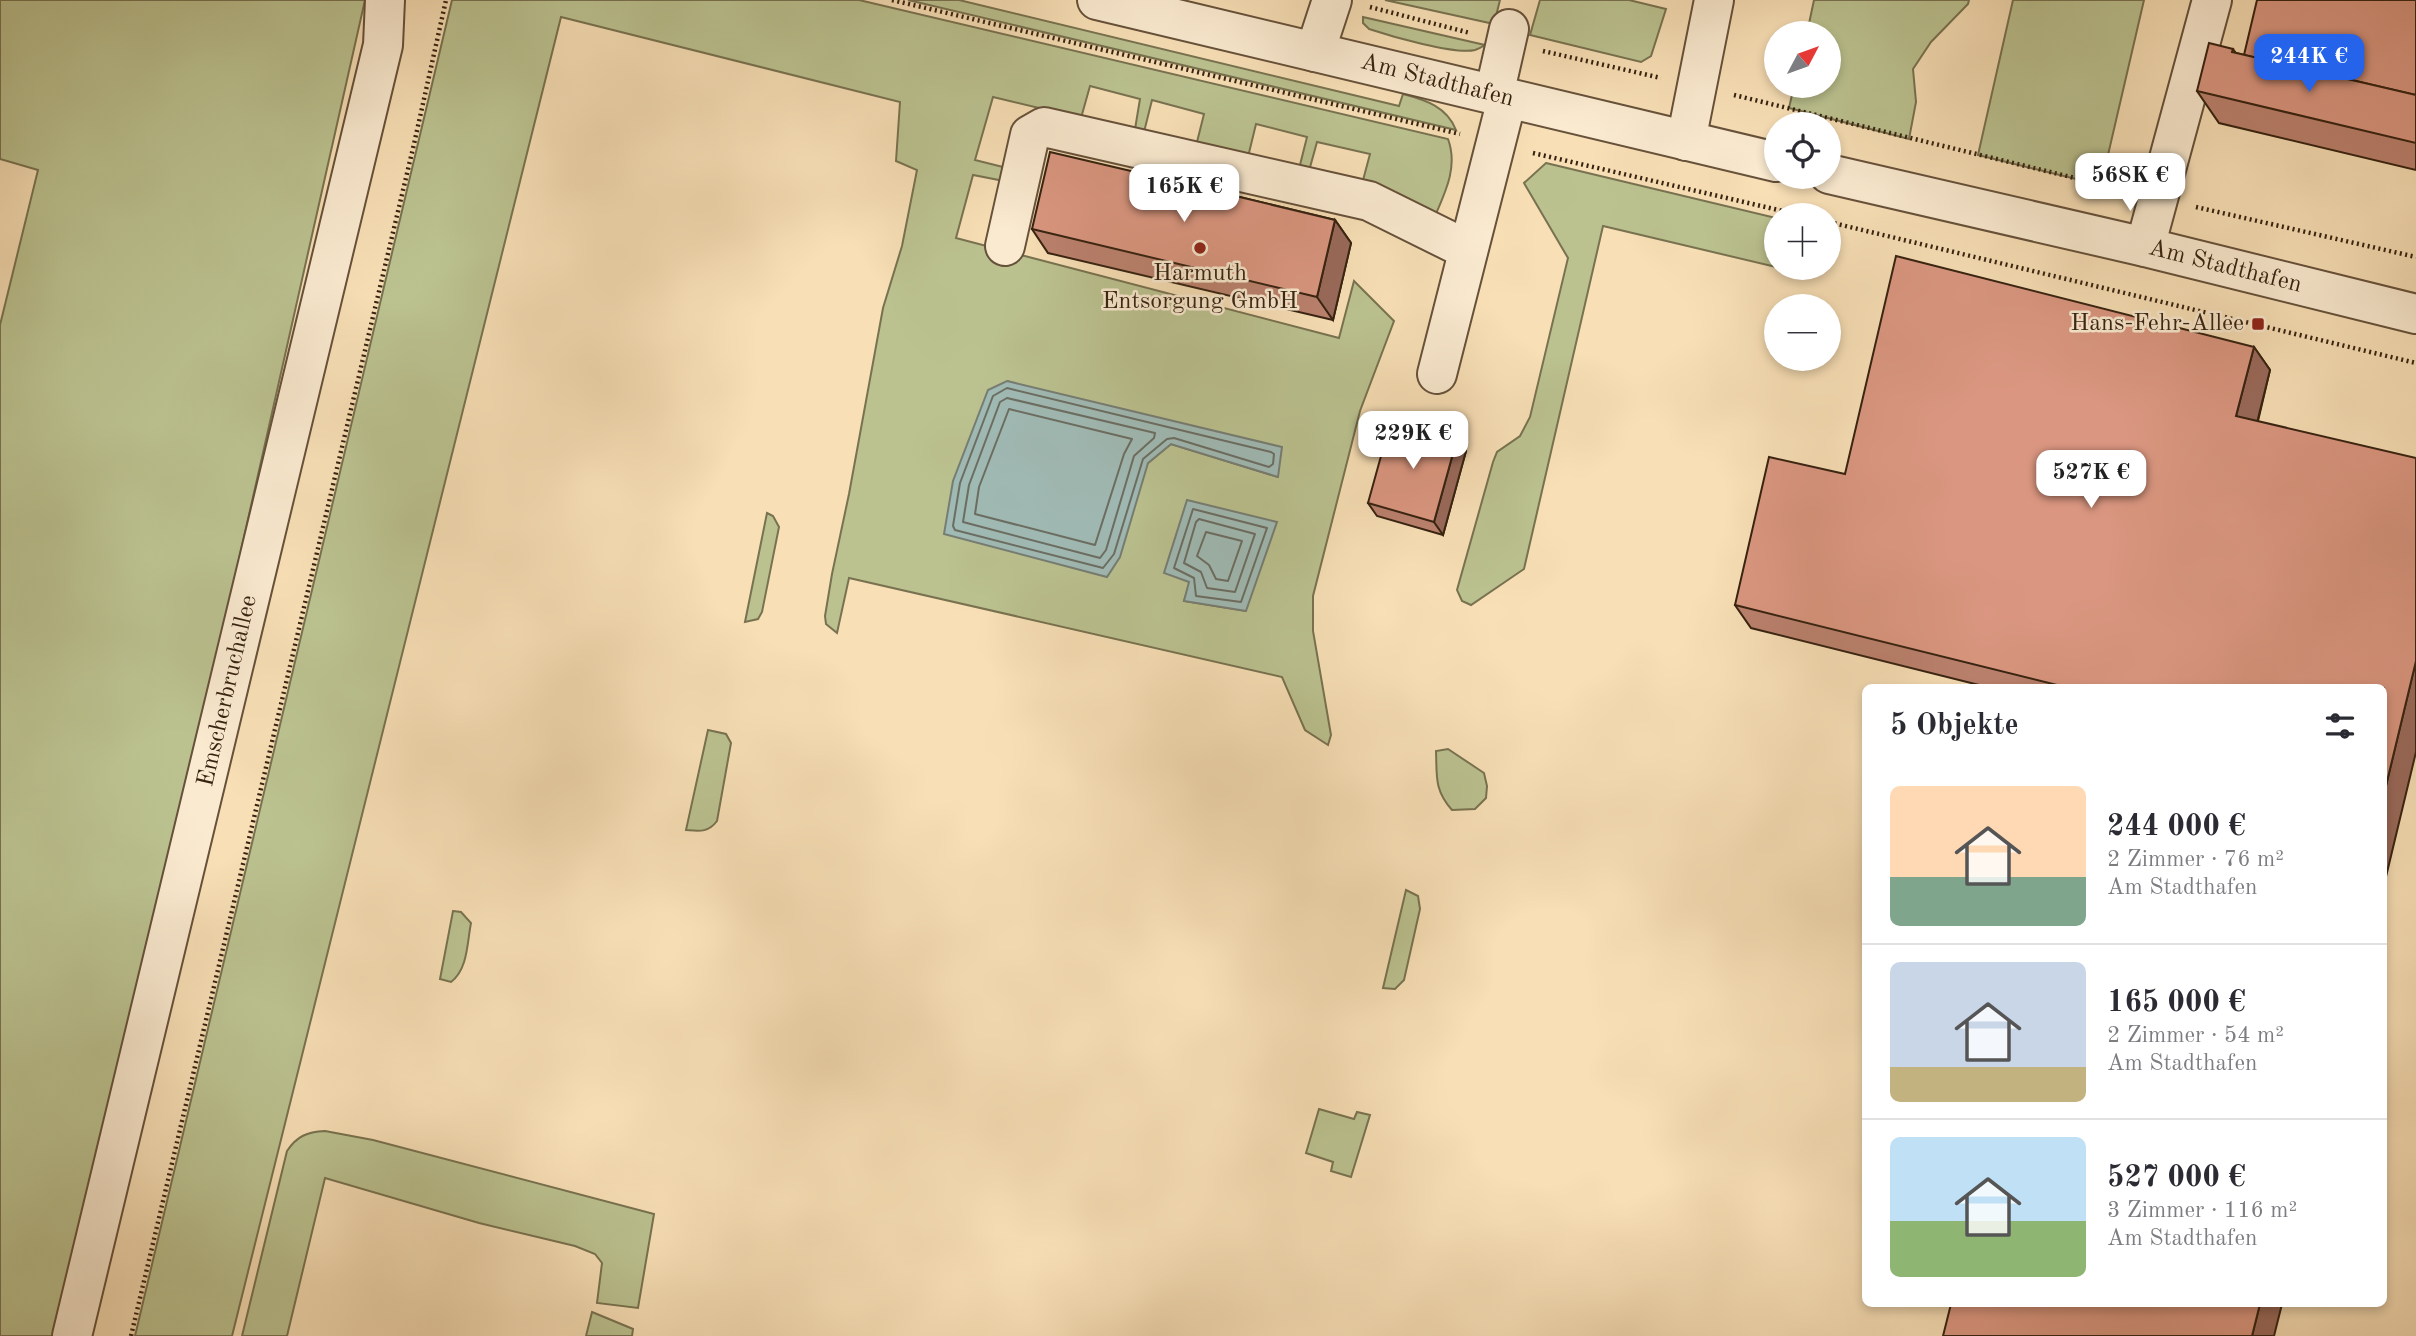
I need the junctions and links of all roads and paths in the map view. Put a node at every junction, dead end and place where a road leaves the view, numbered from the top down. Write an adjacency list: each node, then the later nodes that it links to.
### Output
1 (385, 0): 10 (street, Emscherbruchallee)
2 (404, 0): 10 (street, Emscherbruchallee)
3 (446, 0): 29 (path)
4 (892, 0): 15 (path)
5 (1097, 0): 11 (street, Am Stadthafen)
6 (1714, 0): 12 (street)
7 (2211, 0): 18 (street)
8 (1349, 3): 9 (path); 11 (street)
9 (1507, 36): 12 (path); 13 (street)
10 (383, 45): 28 (street, Emscherbruchallee)
11 (1315, 52): 13 (street, Am Stadthafen)
12 (1697, 86): 14 (street); 18 (path)
13 (1501, 97): 14 (street, Am Stadthafen); 15 (street)
14 (1686, 141): 16 (street, Am Stadthafen)
15 (1496, 143): 19 (path); 23 (street)
16 (1764, 159)
17 (1841, 177): 22 (street, Am Stadthafen)
18 (2158, 197): 22 (street); 24 (path)
19 (1764, 206)
20 (1841, 225): 26 (path)
21 (1004, 246): 23 (street)
22 (2145, 247): 25 (street, Am Stadthafen)
23 (1468, 250): 27 (street)
24 (2416, 257)
25 (2416, 314)
26 (2416, 363)
27 (1437, 374)
28 (72, 1336)
29 (131, 1336)

